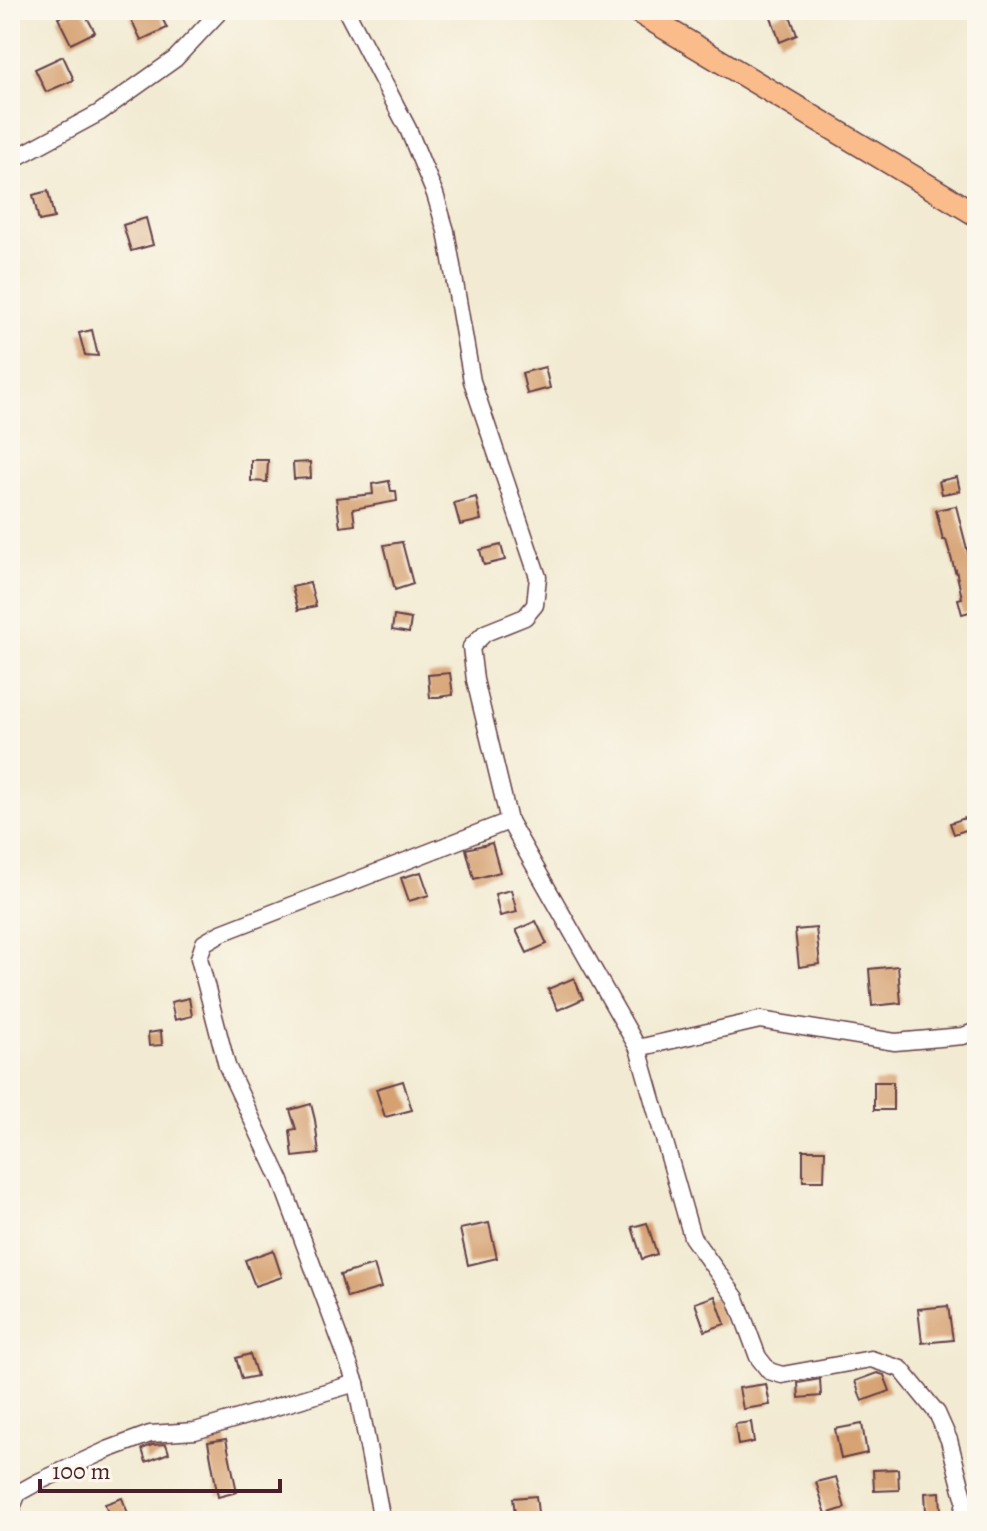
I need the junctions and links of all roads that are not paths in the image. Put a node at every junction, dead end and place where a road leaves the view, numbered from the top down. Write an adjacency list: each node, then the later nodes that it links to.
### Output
1 (221, 10): 4 (street)
2 (346, 10): 6 (street)
3 (635, 10): 5 (main road)
4 (10, 161)
5 (977, 215)
6 (509, 821): 8 (street); 9 (street)
7 (977, 1031): 8 (street)
8 (638, 1048): 12 (street)
9 (356, 1383): 10 (street); 11 (street)
10 (13, 1521)
11 (382, 1521)
12 (961, 1521)

